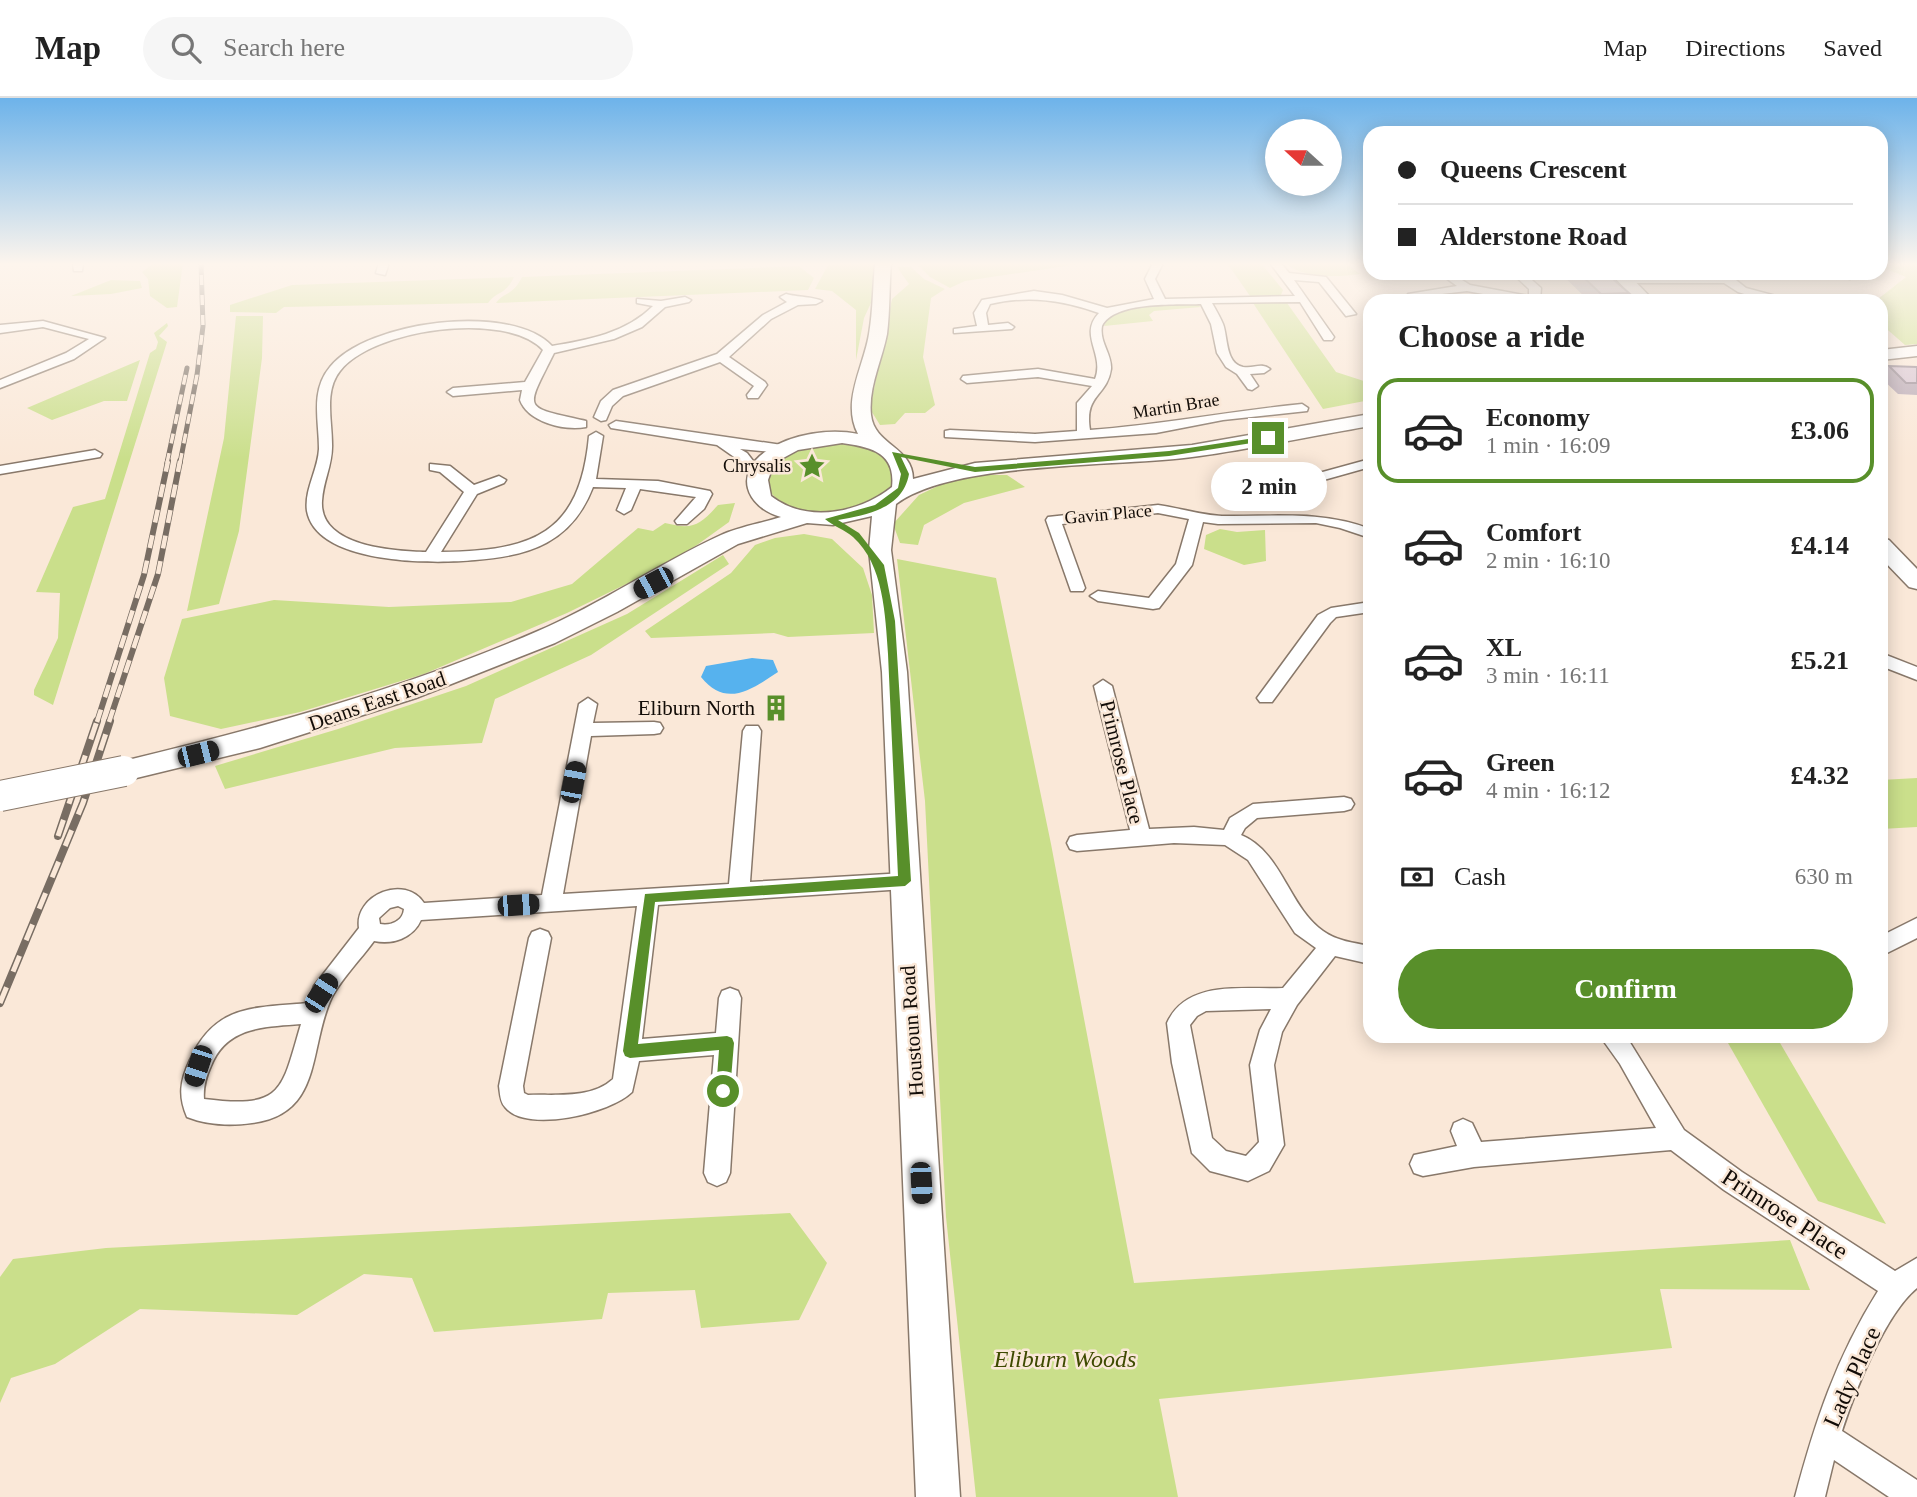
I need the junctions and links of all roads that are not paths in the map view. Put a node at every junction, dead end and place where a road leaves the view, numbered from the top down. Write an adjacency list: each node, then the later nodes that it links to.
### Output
1 (60, 328): 23 (street)
2 (471, 328): 64 (street)
3 (510, 328): 14 (street)
4 (630, 328): 14 (street)
5 (756, 328): 17 (street)
6 (878, 328): 27 (street)
7 (992, 328): 11 (street)
8 (1095, 328): 22 (street)
9 (1218, 328): 19 (street, Martin Brae)
10 (1322, 328): 13 (street)
11 (983, 329): 12 (street)
12 (958, 331)
13 (1328, 337)
14 (549, 350): 24 (street)
15 (1917, 351): 16 (street)
16 (1888, 354)
17 (720, 357): 26 (street); 29 (street)
18 (1264, 369): 19 (street, Martin Brae)
19 (1241, 371): 25 (street, Martin Brae)
20 (967, 379): 22 (street)
21 (441, 382): 24 (street)
22 (1098, 383): 34 (street)
23 (0, 384)
24 (531, 384): 31 (street)
25 (1252, 386)
26 (753, 395)
27 (861, 401): 36 (street); 37 (street)
28 (1302, 408): 34 (street, Martin Brae)
29 (601, 417): 31 (street); 32 (street)
30 (1363, 421): 45 (street)
31 (580, 424): 35 (street)
32 (616, 425): 35 (street); 38 (street)
33 (950, 434): 34 (street, Martin Brae)
34 (1084, 434)
35 (596, 436): 51 (street)
36 (822, 438): 37 (street); 39 (street)
37 (876, 443): 41 (street)
38 (723, 444): 39 (street); 47 (street)
39 (782, 449): 47 (street)
40 (95, 454): 46 (street)
41 (895, 454): 45 (street); 54 (street)
42 (1363, 465): 44 (street)
43 (435, 467): 53 (street)
44 (1352, 468): 48 (street); 49 (street)
45 (975, 469): 54 (street)
46 (0, 470)
47 (757, 475): 55 (street)
48 (1363, 477)
49 (1313, 479)
50 (499, 480): 53 (street)
51 (587, 483): 52 (street); 64 (street)
52 (635, 485): 56 (street); 60 (street)
53 (472, 491): 64 (street)
54 (894, 495): 59 (street); 65 (street, Houstoun Road)
55 (763, 500): 58 (street); 62 (street, Deans East Road)
56 (624, 510)
57 (1197, 516): 61 (street, Gavin Place); 67 (street, Gavin Place); 68 (street)
58 (805, 517): 59 (street); 62 (street, Deans East Road)
59 (830, 519): 65 (street, Houstoun Road)
60 (682, 521)
61 (1363, 531)
62 (730, 539): 78 (street, Deans East Road, bridge)
63 (1888, 552): 66 (street)
64 (431, 556)
65 (879, 565): 83 (street, Houstoun Road)
66 (1917, 582)
67 (1077, 588)
68 (1098, 596)
69 (1363, 608): 73 (street)
70 (1888, 662): 71 (street)
71 (1917, 674)
72 (1103, 686): 80 (street, Primrose Place)
73 (1266, 698)
74 (587, 704): 76 (street)
75 (654, 727): 76 (street)
76 (583, 730): 86 (street)
77 (752, 731): 84 (street)
78 (0, 796)
79 (1345, 804): 81 (street)
80 (1142, 838): 81 (street, Primrose Place); 82 (street, Primrose Place)
81 (1230, 838): 93 (street)
82 (1077, 843)
83 (905, 881): 84 (street); 109 (street, Houstoun Road)
84 (739, 891): 85 (street)
85 (649, 897): 86 (street); 101 (street)
86 (551, 903): 87 (street)
87 (415, 912): 89 (street); 90 (street)
88 (1917, 927): 92 (street)
89 (370, 930): 90 (street); 94 (street)
90 (392, 933): 94 (street)
91 (541, 938): 101 (street)
92 (1888, 943)
93 (1331, 945): 95 (street); 97 (street)
94 (354, 950): 98 (street)
95 (1363, 954)
96 (730, 998): 99 (street)
97 (1289, 998): 97 (street)
98 (315, 1012): 98 (street)
99 (727, 1043): 101 (street); 106 (street)
100 (1618, 1043): 103 (street, Primrose Place)
101 (630, 1051)
102 (1464, 1131): 104 (street)
103 (1675, 1138): 104 (street); 107 (street, Primrose Place)
104 (1474, 1155): 105 (street)
105 (1423, 1164)
106 (717, 1173)
107 (1907, 1279): 108 (street, Lady Place)
108 (1825, 1437): 110 (street, Lady Place); 111 (street)
109 (938, 1497)
110 (1810, 1497)
111 (1916, 1497)

